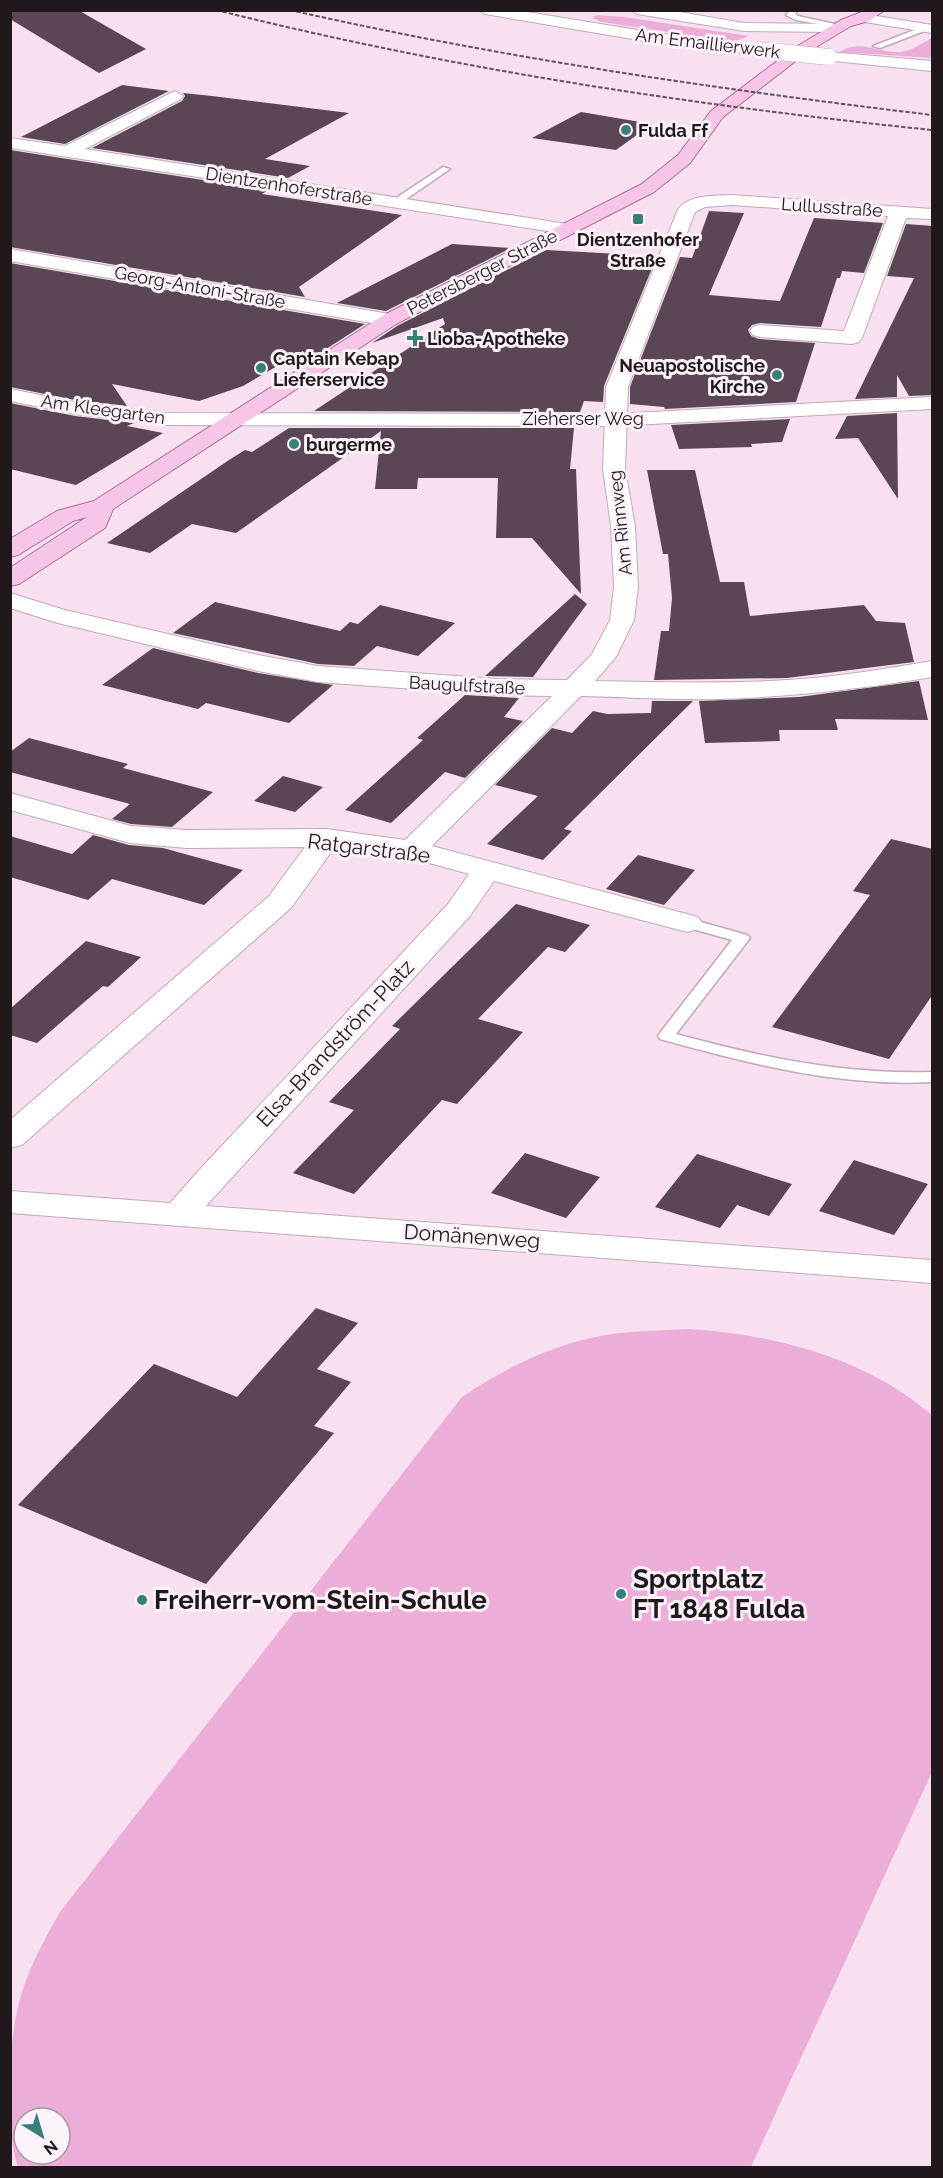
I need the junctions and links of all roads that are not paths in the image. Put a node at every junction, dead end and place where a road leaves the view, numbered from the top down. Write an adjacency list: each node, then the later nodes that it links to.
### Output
1 (485, 10): 6 (street, Am Emaillierwerk)
2 (560, 10): 6 (street)
3 (637, 10): 8 (street)
4 (795, 10): 7 (lane)
5 (878, 10): 7 (main road, Petersberger Straße)
6 (538, 19): 12 (street, Am Emaillierwerk, bridge)
7 (848, 21): 8 (street); 9 (street); 11 (main road, Petersberger Straße)
8 (744, 27): 11 (street)
9 (930, 29): 10 (lane)
10 (877, 46)
11 (801, 50): 21 (main road, Petersberger Straße)
12 (933, 66)
13 (175, 96): 15 (street)
14 (10, 143): 15 (street, Dientzenhoferstraße)
15 (69, 151): 18 (street, Dientzenhoferstraße)
16 (446, 169): 18 (lane)
17 (732, 200): 19 (street, Lullusstraße); 28 (street, Am Rinnweg)
18 (396, 202): 21 (street, Dientzenhoferstraße)
19 (899, 212): 20 (street, Lullusstraße); 24 (street)
20 (933, 214)
21 (567, 229): 23 (main road, Petersberger Straße)
22 (10, 255): 23 (street, Georg-Antoni-Straße)
23 (389, 320): 27 (main road, Petersberger Straße)
24 (760, 331)
25 (10, 395): 27 (street, Am Kleegarten)
26 (933, 403): 28 (street, Zieherser Weg)
27 (233, 420): 28 (street, Zieherser Weg); 29 (main road, Petersberger Straße)
28 (614, 420): 34 (street, Am Rinnweg)
29 (102, 506): 30 (main road, Petersberger Straße); 31 (main road, Petersberger Straße)
30 (10, 550)
31 (10, 579)
32 (10, 600): 34 (street, Baugulfstraße)
33 (933, 669): 34 (street, Baugulfstraße)
34 (572, 689): 37 (street, Am Rinnweg)
35 (10, 801): 36 (street, Ratgarstraße)
36 (326, 838): 37 (street, Ratgarstraße); 41 (street)
37 (411, 850): 38 (street, Ratgarstraße)
38 (488, 869): 39 (street, Ratgarstraße); 43 (street, Elsa-Brandström-Platz)
39 (687, 923): 40 (lane)
40 (933, 1077)
41 (10, 1138)
42 (10, 1202): 43 (street, Domänenweg)
43 (180, 1214): 44 (street, Domänenweg)
44 (933, 1272)

